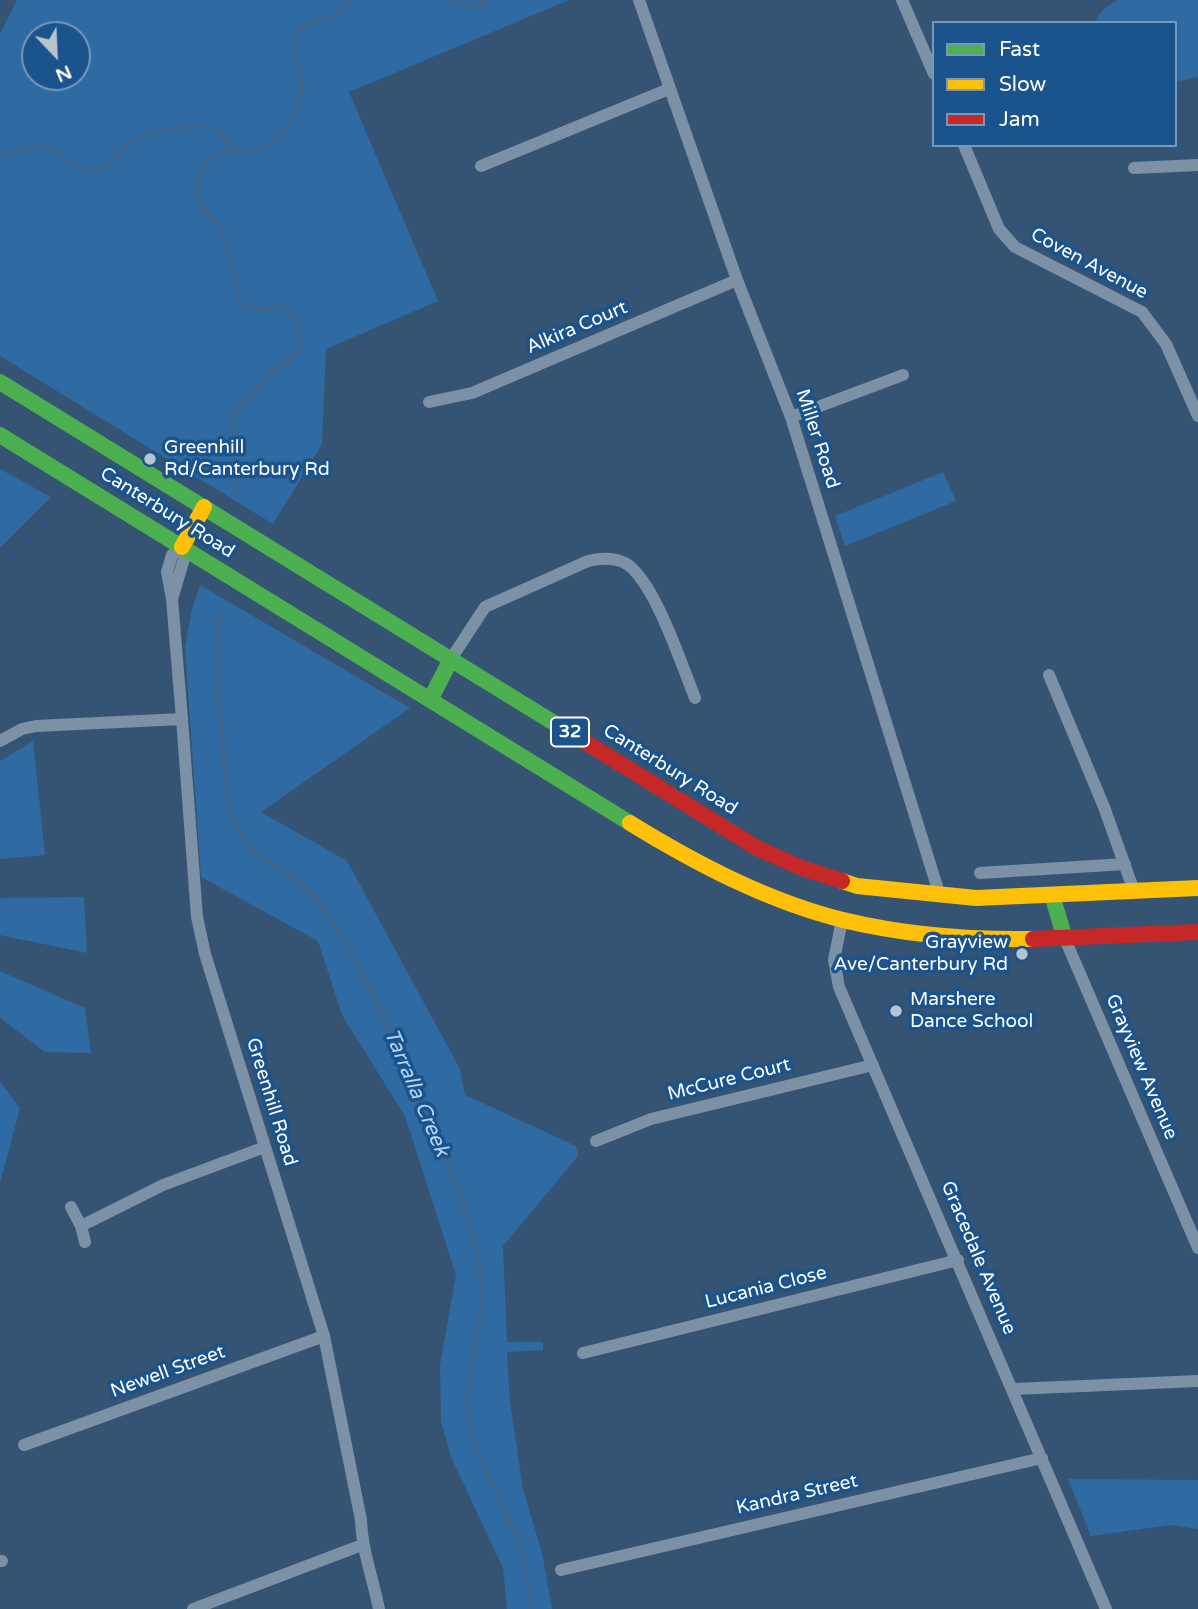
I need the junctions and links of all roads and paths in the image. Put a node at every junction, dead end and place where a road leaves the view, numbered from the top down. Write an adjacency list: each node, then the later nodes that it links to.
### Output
1 (639, 0): 4 (street, Miller Road)
2 (902, 0): 3 (street)
3 (932, 70)
4 (668, 89): 7 (street); 9 (street, Miller Road)
5 (965, 147): 13 (street, Coven Avenue)
6 (1198, 165): 8 (street)
7 (481, 166)
8 (1133, 168)
9 (737, 280): 12 (street, Alkira Court); 14 (street, Miller Road)
10 (903, 375): 14 (street)
11 (0, 382): 16 (main road, Canterbury Road / 32)
12 (429, 402)
13 (1198, 416)
14 (791, 417): 29 (street, Miller Road)
15 (0, 435): 17 (main road, Canterbury Road / 32)
16 (204, 507): 17 (main road); 18 (main road, Canterbury Road / 32)
17 (182, 547): 21 (main road, Canterbury Road / 32); 22 (street, Greenhill Road)
18 (451, 659): 20 (street); 21 (main road); 29 (main road, Canterbury Road / 32)
19 (1049, 675): 24 (street)
20 (695, 698)
21 (430, 701): 30 (main road, Canterbury Road / 32)
22 (182, 719): 23 (street); 35 (street, Greenhill Road)
23 (0, 741)
24 (1125, 864): 25 (street); 27 (street)
25 (980, 873)
26 (1198, 888): 27 (main road, Canterbury Road / 32)
27 (1134, 891): 28 (main road, Canterbury Road / 32)
28 (1052, 895): 29 (main road, Canterbury Road / 32); 32 (main road)
29 (940, 896)
30 (842, 920): 32 (main road, Canterbury Road / 32); 33 (street, Gracedale Avenue)
31 (1198, 932): 32 (main road, Canterbury Road / 32)
32 (1065, 939): 39 (street, Grayview Avenue)
33 (873, 1065): 34 (street, McCure Court); 40 (street, Gracedale Avenue)
34 (596, 1141)
35 (265, 1147): 37 (street); 41 (street, Greenhill Road)
36 (71, 1207): 37 (street)
37 (81, 1226): 38 (street)
38 (85, 1242)
39 (1198, 1248)
40 (958, 1260): 42 (street, Lucania Close); 44 (street, Gracedale Avenue)
41 (324, 1336): 45 (street, Newell Street); 47 (street, Greenhill Road)
42 (583, 1353)
43 (1198, 1381): 44 (street)
44 (1014, 1389): 46 (street, Gracedale Avenue)
45 (24, 1445)
46 (1042, 1458): 48 (street, Kandra Street); 51 (street, Gracedale Avenue)
47 (362, 1545): 49 (street); 50 (street, Greenhill Road)
48 (561, 1570)
49 (193, 1609)
50 (379, 1609)
51 (1106, 1609)

